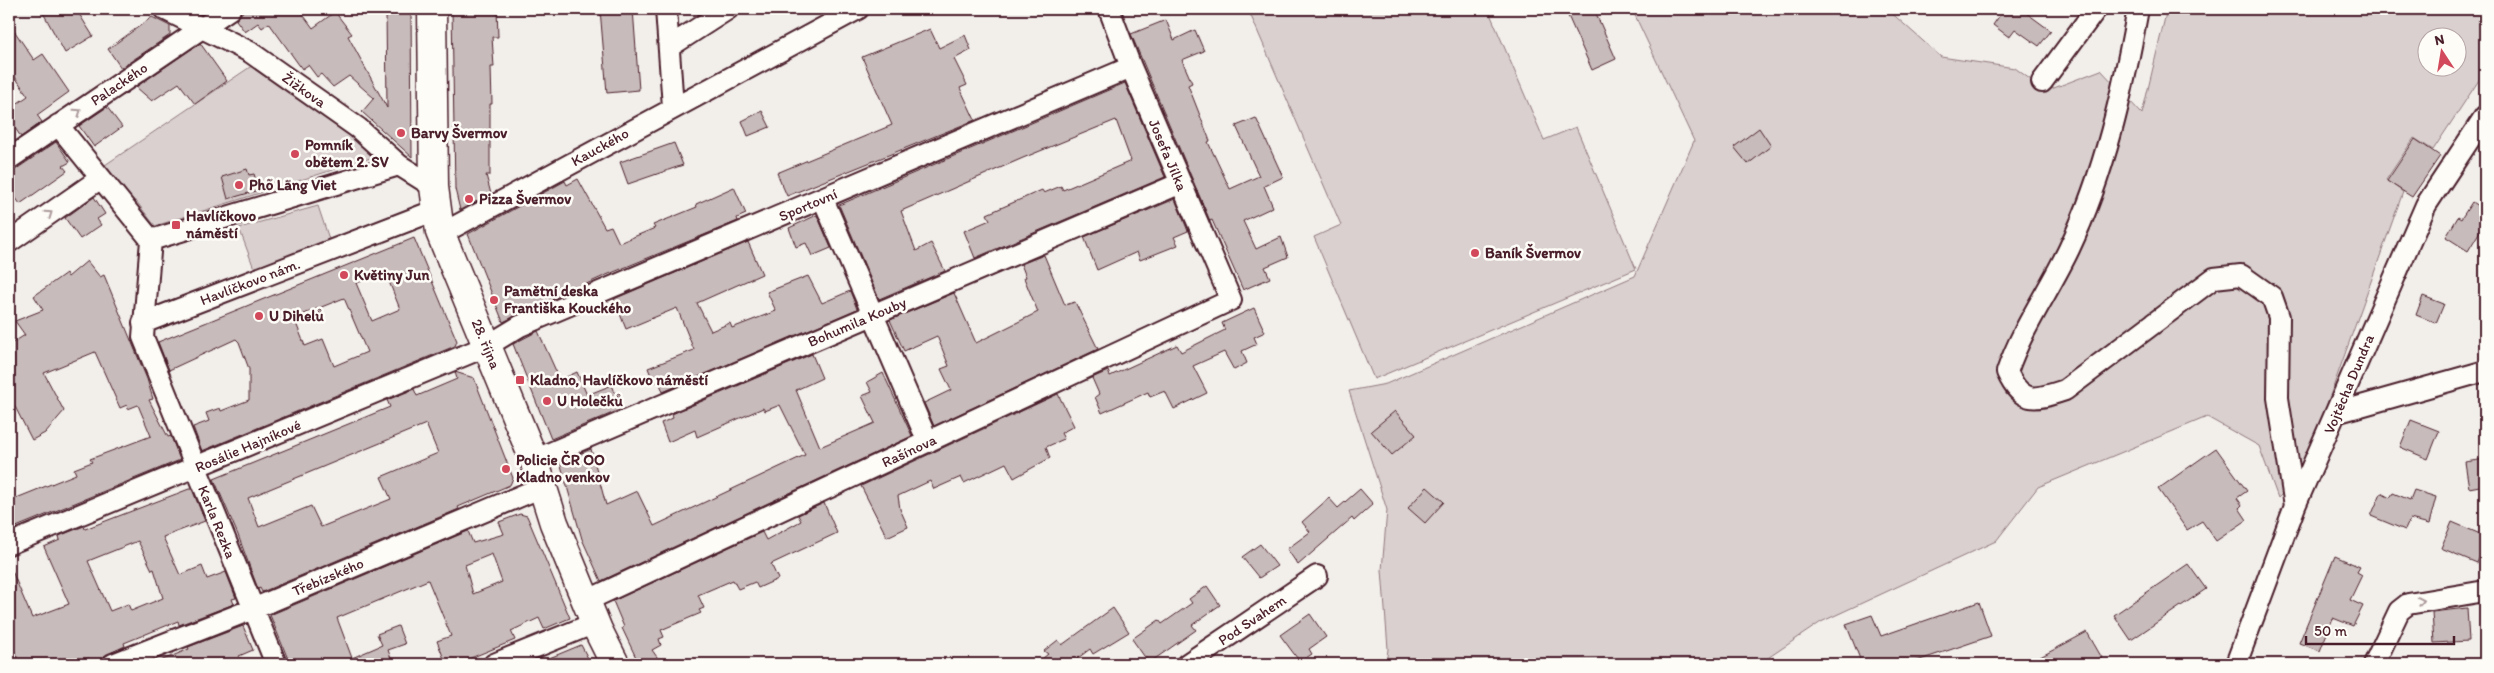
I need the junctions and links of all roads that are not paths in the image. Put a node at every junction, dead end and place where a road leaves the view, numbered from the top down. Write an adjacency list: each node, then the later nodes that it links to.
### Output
1 (164, 9): 11 (street, Žižkova)
2 (194, 9): 11 (street)
3 (230, 9): 11 (street, Palackého)
4 (432, 9): 23 (main road, 28. října)
5 (666, 9): 12 (street)
6 (728, 9): 12 (street)
7 (858, 9): 15 (street, Kauckého)
8 (1109, 9): 13 (street, Josefa Jílka)
9 (2096, 9): 14 (street)
10 (2138, 9): 36 (street)
11 (201, 29): 17 (street, Palackého, one-way to 11); 19 (street, Žižkova)
12 (669, 47): 15 (street)
13 (1131, 67): 21 (street, Josefa Jílka); 22 (street, Sportovní)
14 (2042, 82)
15 (673, 107): 23 (street, Kauckého)
16 (2485, 116): 31 (street, Vojtěcha Dundra)
17 (58, 125): 18 (street, Palackého); 20 (street)
18 (9, 159)
19 (399, 165): 23 (street, Žižkova); 24 (street)
20 (101, 178): 24 (street); 25 (street, one-way to 20)
21 (1181, 184): 26 (street, Josefa Jílka); 27 (street, Bohumila Kouby)
22 (823, 199): 27 (street); 29 (street, Sportovní)
23 (437, 210): 28 (street, Havlíčkovo nám.); 29 (main road, 28. října)
24 (151, 240): 28 (street)
25 (9, 242)
26 (1231, 300): 32 (street, Rašínova)
27 (872, 315): 32 (street); 33 (street, Bohumila Kouby)
28 (143, 323): 34 (street, Karla Rezka)
29 (487, 346): 33 (main road, 28. října); 34 (street, Rosálie Hajníkové)
30 (2485, 371): 31 (street)
31 (2336, 413): 36 (street, Vojtěcha Dundra)
32 (928, 442): 41 (street, Rašínova)
33 (534, 460): 35 (main road, 28. října)
34 (195, 468): 37 (street, Rosálie Hajníkové); 40 (street, Karla Rezka)
35 (542, 487): 40 (street, Třebízského); 41 (main road, 28. října)
36 (2296, 506): 47 (street, Vojtěcha Dundra)
37 (9, 544)
38 (1317, 576): 46 (street, Pod Svahem)
39 (2485, 591): 48 (street, one-way to 39)
40 (252, 609): 42 (street, Třebízského); 43 (street, Karla Rezka)
41 (591, 612): 44 (street, Rašínova); 45 (main road, 28. října)
42 (114, 664)
43 (276, 664)
44 (494, 664)
45 (615, 664)
46 (1187, 664)
47 (2236, 664)
48 (2374, 664)

